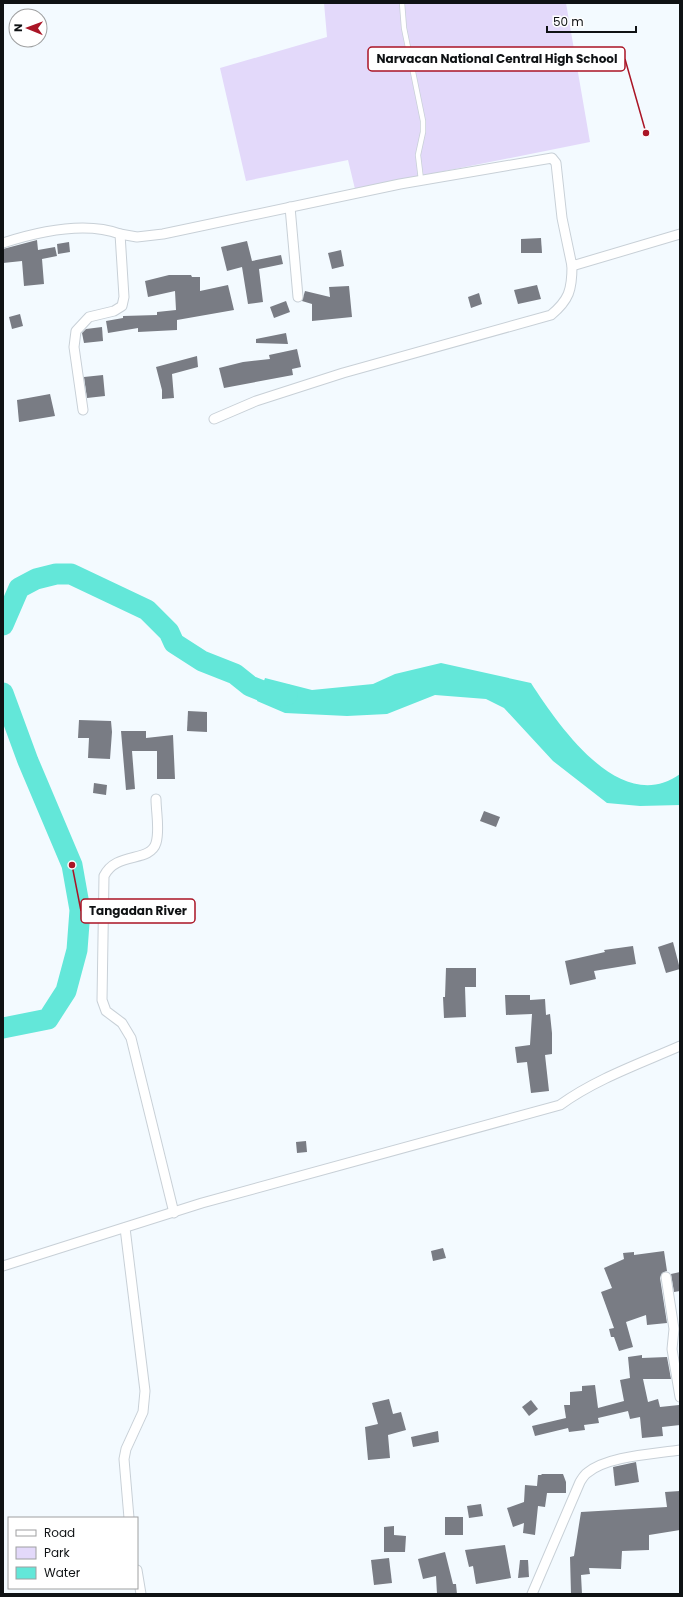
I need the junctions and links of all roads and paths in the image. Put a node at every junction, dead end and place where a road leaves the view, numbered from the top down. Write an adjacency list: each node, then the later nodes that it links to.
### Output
1 (402, 3): 2 (lane)
2 (421, 180): 3 (street); 7 (street)
3 (290, 207): 4 (street); 8 (street)
4 (120, 234): 6 (street); 9 (street)
5 (680, 234): 7 (street)
6 (3, 243)
7 (572, 266): 10 (street)
8 (298, 298)
9 (83, 410)
10 (214, 419)
11 (156, 799): 13 (street)
12 (680, 1046): 13 (street)
13 (174, 1213): 14 (street)
14 (125, 1228): 15 (street); 19 (street)
15 (3, 1266)
16 (666, 1277): 17 (street)
17 (680, 1396)
18 (680, 1450): 22 (street)
19 (130, 1517)
20 (138, 1576): 21 (street)
21 (141, 1594)
22 (532, 1594)

